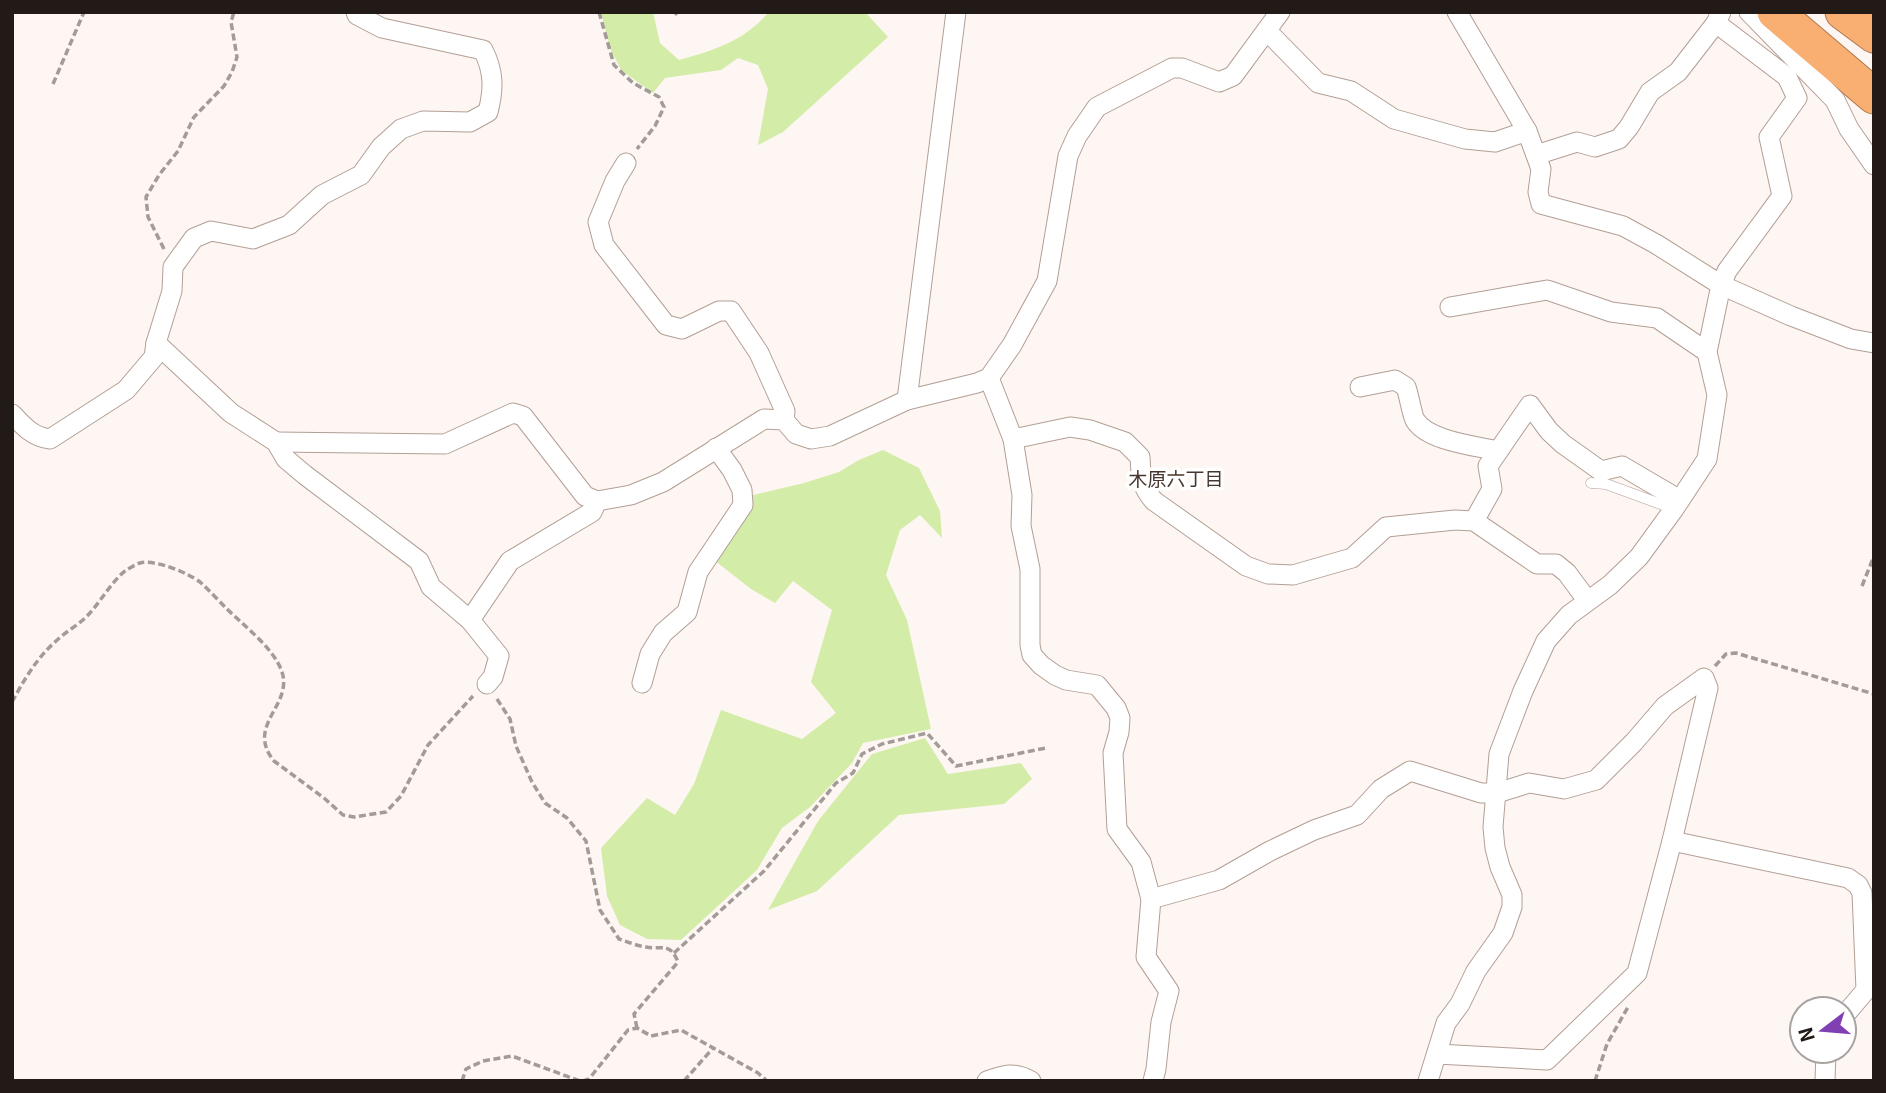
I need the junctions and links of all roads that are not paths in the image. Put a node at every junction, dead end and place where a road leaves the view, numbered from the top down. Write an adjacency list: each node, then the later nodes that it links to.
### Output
1 (356, 12): 19 (street)
2 (956, 12): 23 (street)
3 (1280, 12): 9 (street)
4 (1457, 12): 12 (street)
5 (1749, 12): 15 (street)
6 (1775, 12): 11 (highway)
7 (1843, 12): 10 (highway)
8 (1718, 18): 13 (street); 16 (street)
9 (1266, 31): 12 (street); 21 (street)
10 (1874, 35)
11 (1874, 96)
12 (1527, 131): 13 (street)
13 (1536, 155): 16 (street)
14 (626, 163): 25 (street)
15 (1874, 165)
16 (1721, 285): 18 (street); 20 (street)
17 (1450, 307): 20 (street)
18 (1874, 343)
19 (156, 344): 24 (street); 27 (street)
20 (1707, 352): 32 (street)
21 (989, 378): 23 (street); 26 (street)
22 (1360, 387): 29 (street)
23 (907, 400): 25 (street)
24 (12, 414)
25 (784, 420): 28 (street)
26 (1013, 439): 33 (street); 40 (street)
27 (276, 442): 31 (street); 35 (street)
28 (716, 448): 31 (street); 36 (street)
29 (1498, 451): 32 (street); 33 (street)
30 (1591, 483): 32 (lane)
31 (597, 502): 35 (street)
32 (1677, 505): 34 (street)
33 (1474, 521): 34 (street)
34 (1587, 600): 38 (street)
35 (470, 620): 37 (street)
36 (642, 683)
37 (487, 684)
38 (1497, 793): 39 (street); 40 (street); 42 (street)
39 (1672, 841): 41 (street); 42 (street)
40 (1151, 899): 43 (street)
41 (1858, 999)
42 (1437, 1054): 46 (street)
43 (1151, 1077)
44 (987, 1081): 45 (street)
45 (1031, 1081)
46 (1428, 1081)

